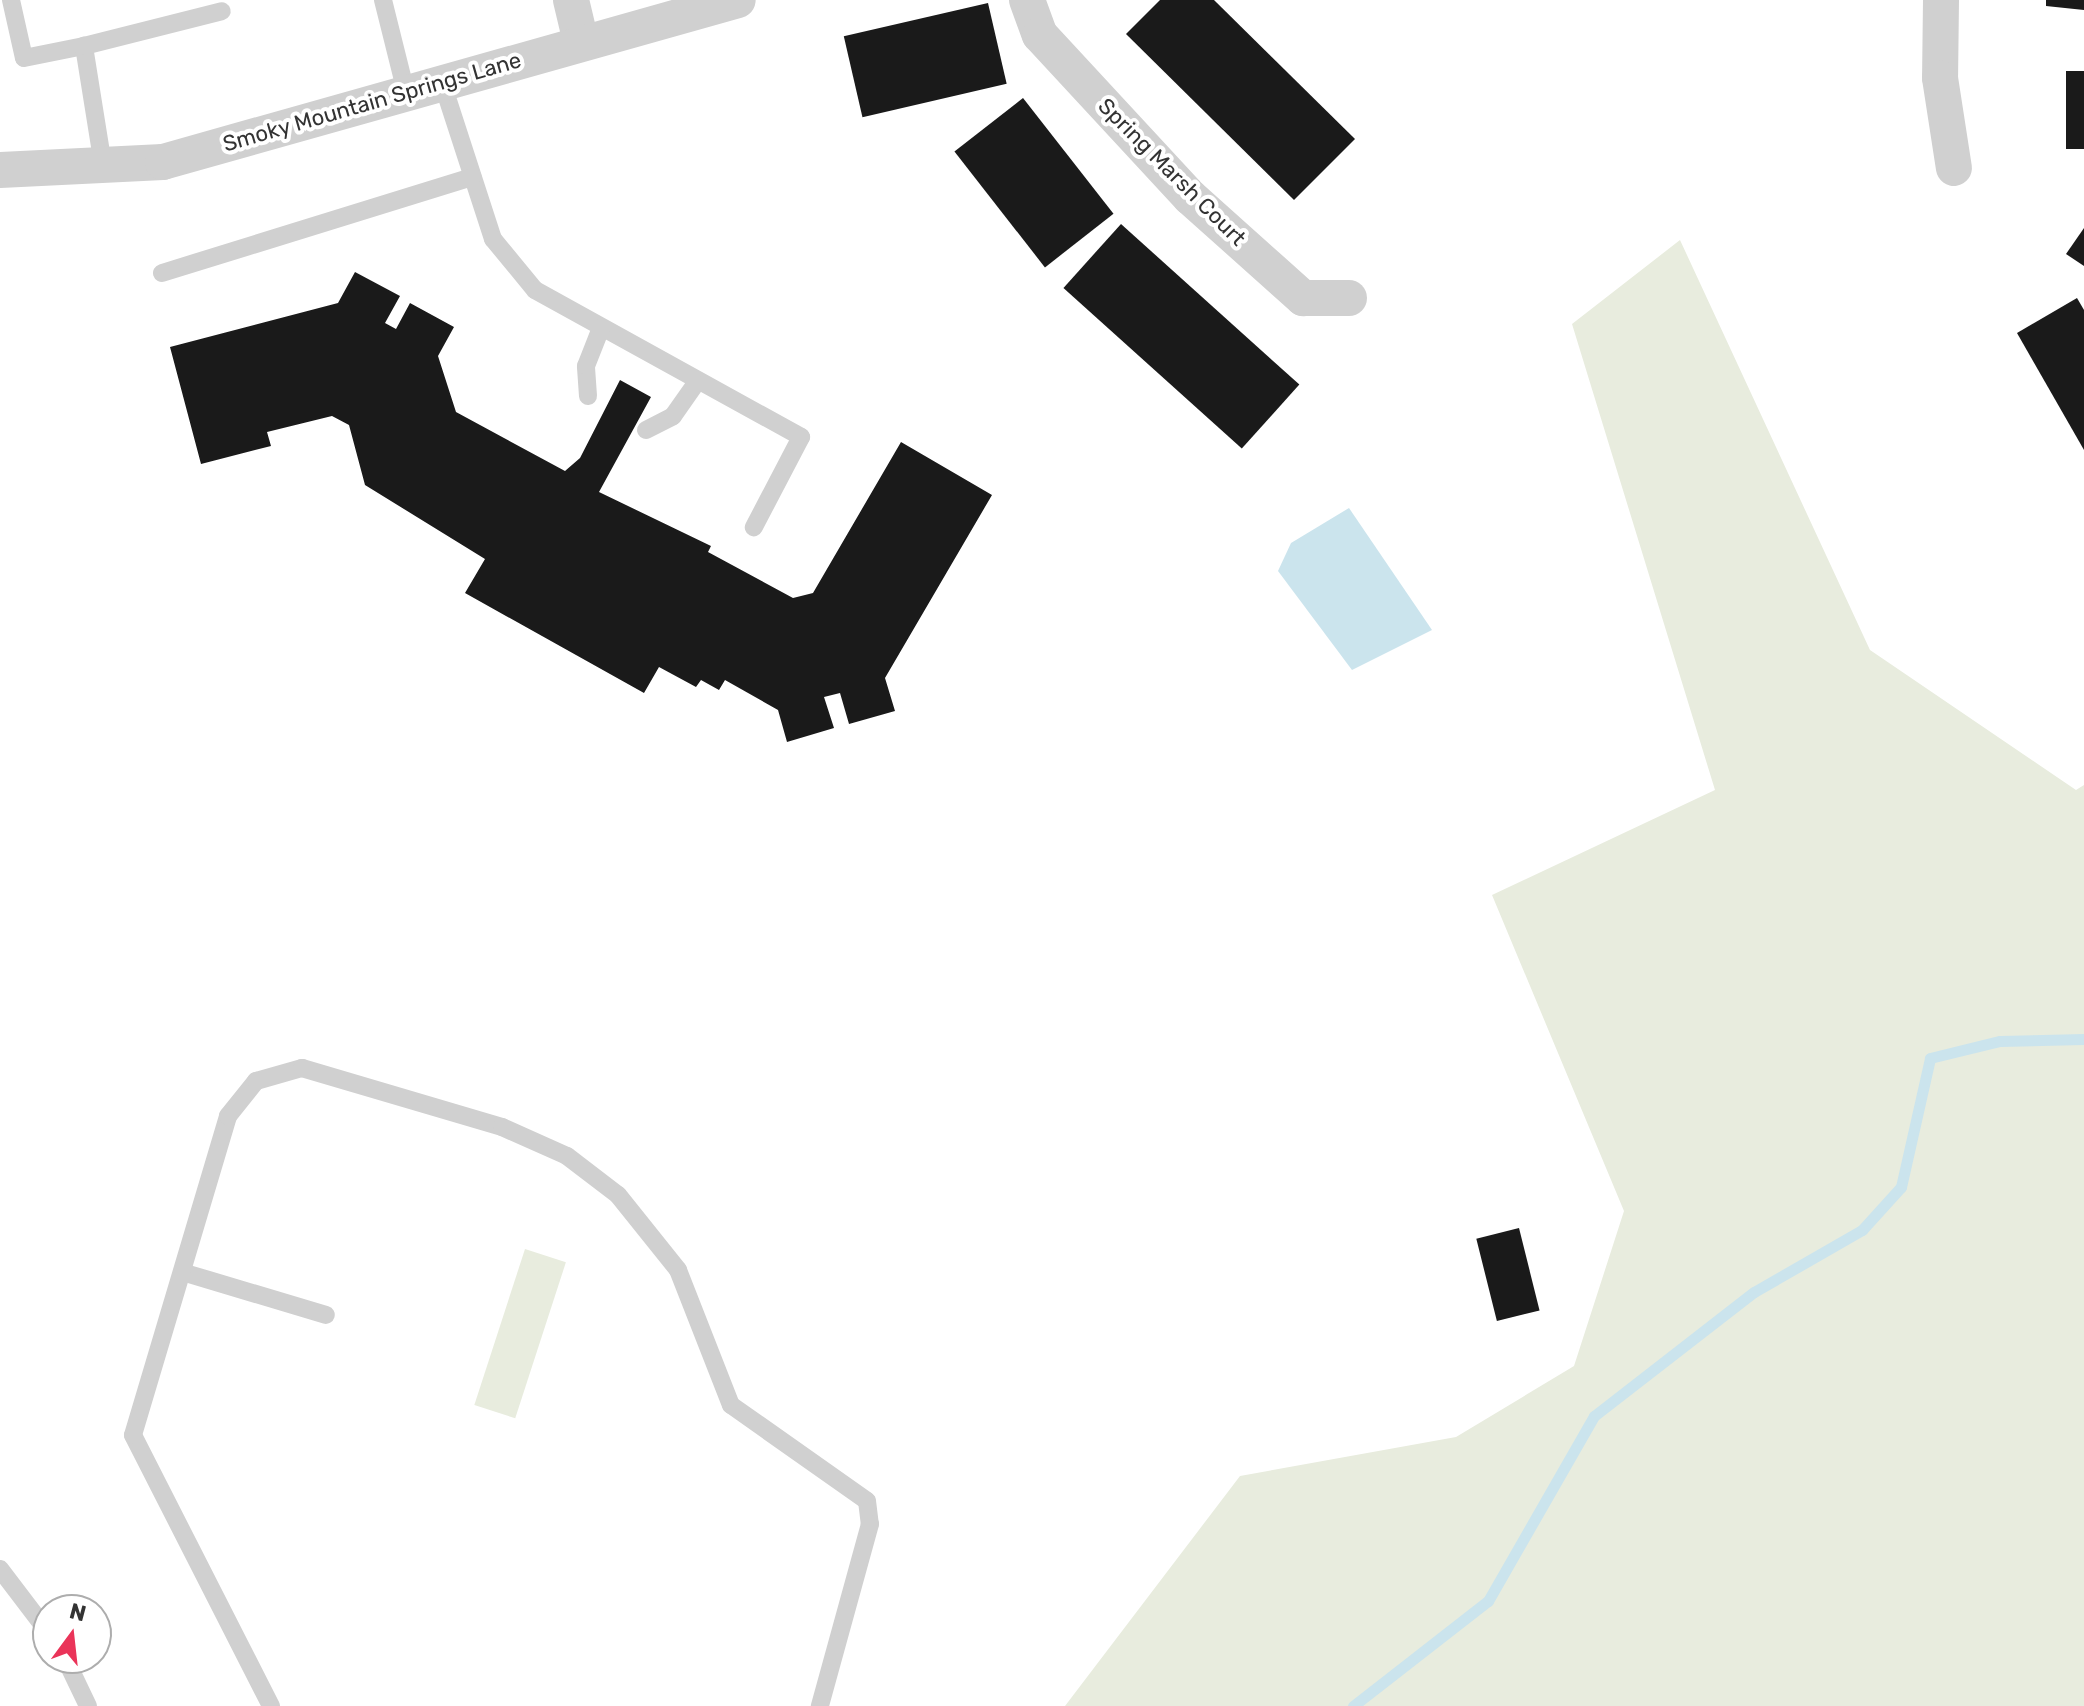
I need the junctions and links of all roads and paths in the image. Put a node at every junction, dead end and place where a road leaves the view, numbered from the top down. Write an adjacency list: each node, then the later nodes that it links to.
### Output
1 (11, 0): 9 (lane)
2 (383, 0): 11 (lane)
3 (571, 0): 8 (street)
4 (738, 0): 8 (street, Smoky Mountain Springs Lane)
5 (1027, 0): 17 (street, Spring Marsh Court)
6 (1941, 0): 13 (street)
7 (222, 11): 9 (lane)
8 (581, 42): 10 (street, Smoky Mountain Springs Lane)
9 (84, 46): 12 (lane)
10 (442, 82): 11 (street, Smoky Mountain Springs Lane); 15 (lane)
11 (406, 92): 12 (street, Smoky Mountain Springs Lane)
12 (103, 165): 14 (street, Smoky Mountain Springs Lane)
13 (1954, 168)
14 (0, 170)
15 (473, 177): 16 (lane); 18 (lane)
16 (162, 273)
17 (1349, 298)
18 (601, 328): 19 (lane); 20 (lane)
19 (695, 384): 21 (lane); 22 (lane)
20 (588, 396)
21 (646, 430)
22 (754, 527)
23 (182, 1272): 24 (lane); 29 (lane); 30 (lane)
24 (326, 1315)
25 (0, 1569): 26 (lane)
26 (32, 1611)
27 (73, 1674): 28 (lane)
28 (88, 1706)
29 (271, 1706)
30 (820, 1706)

